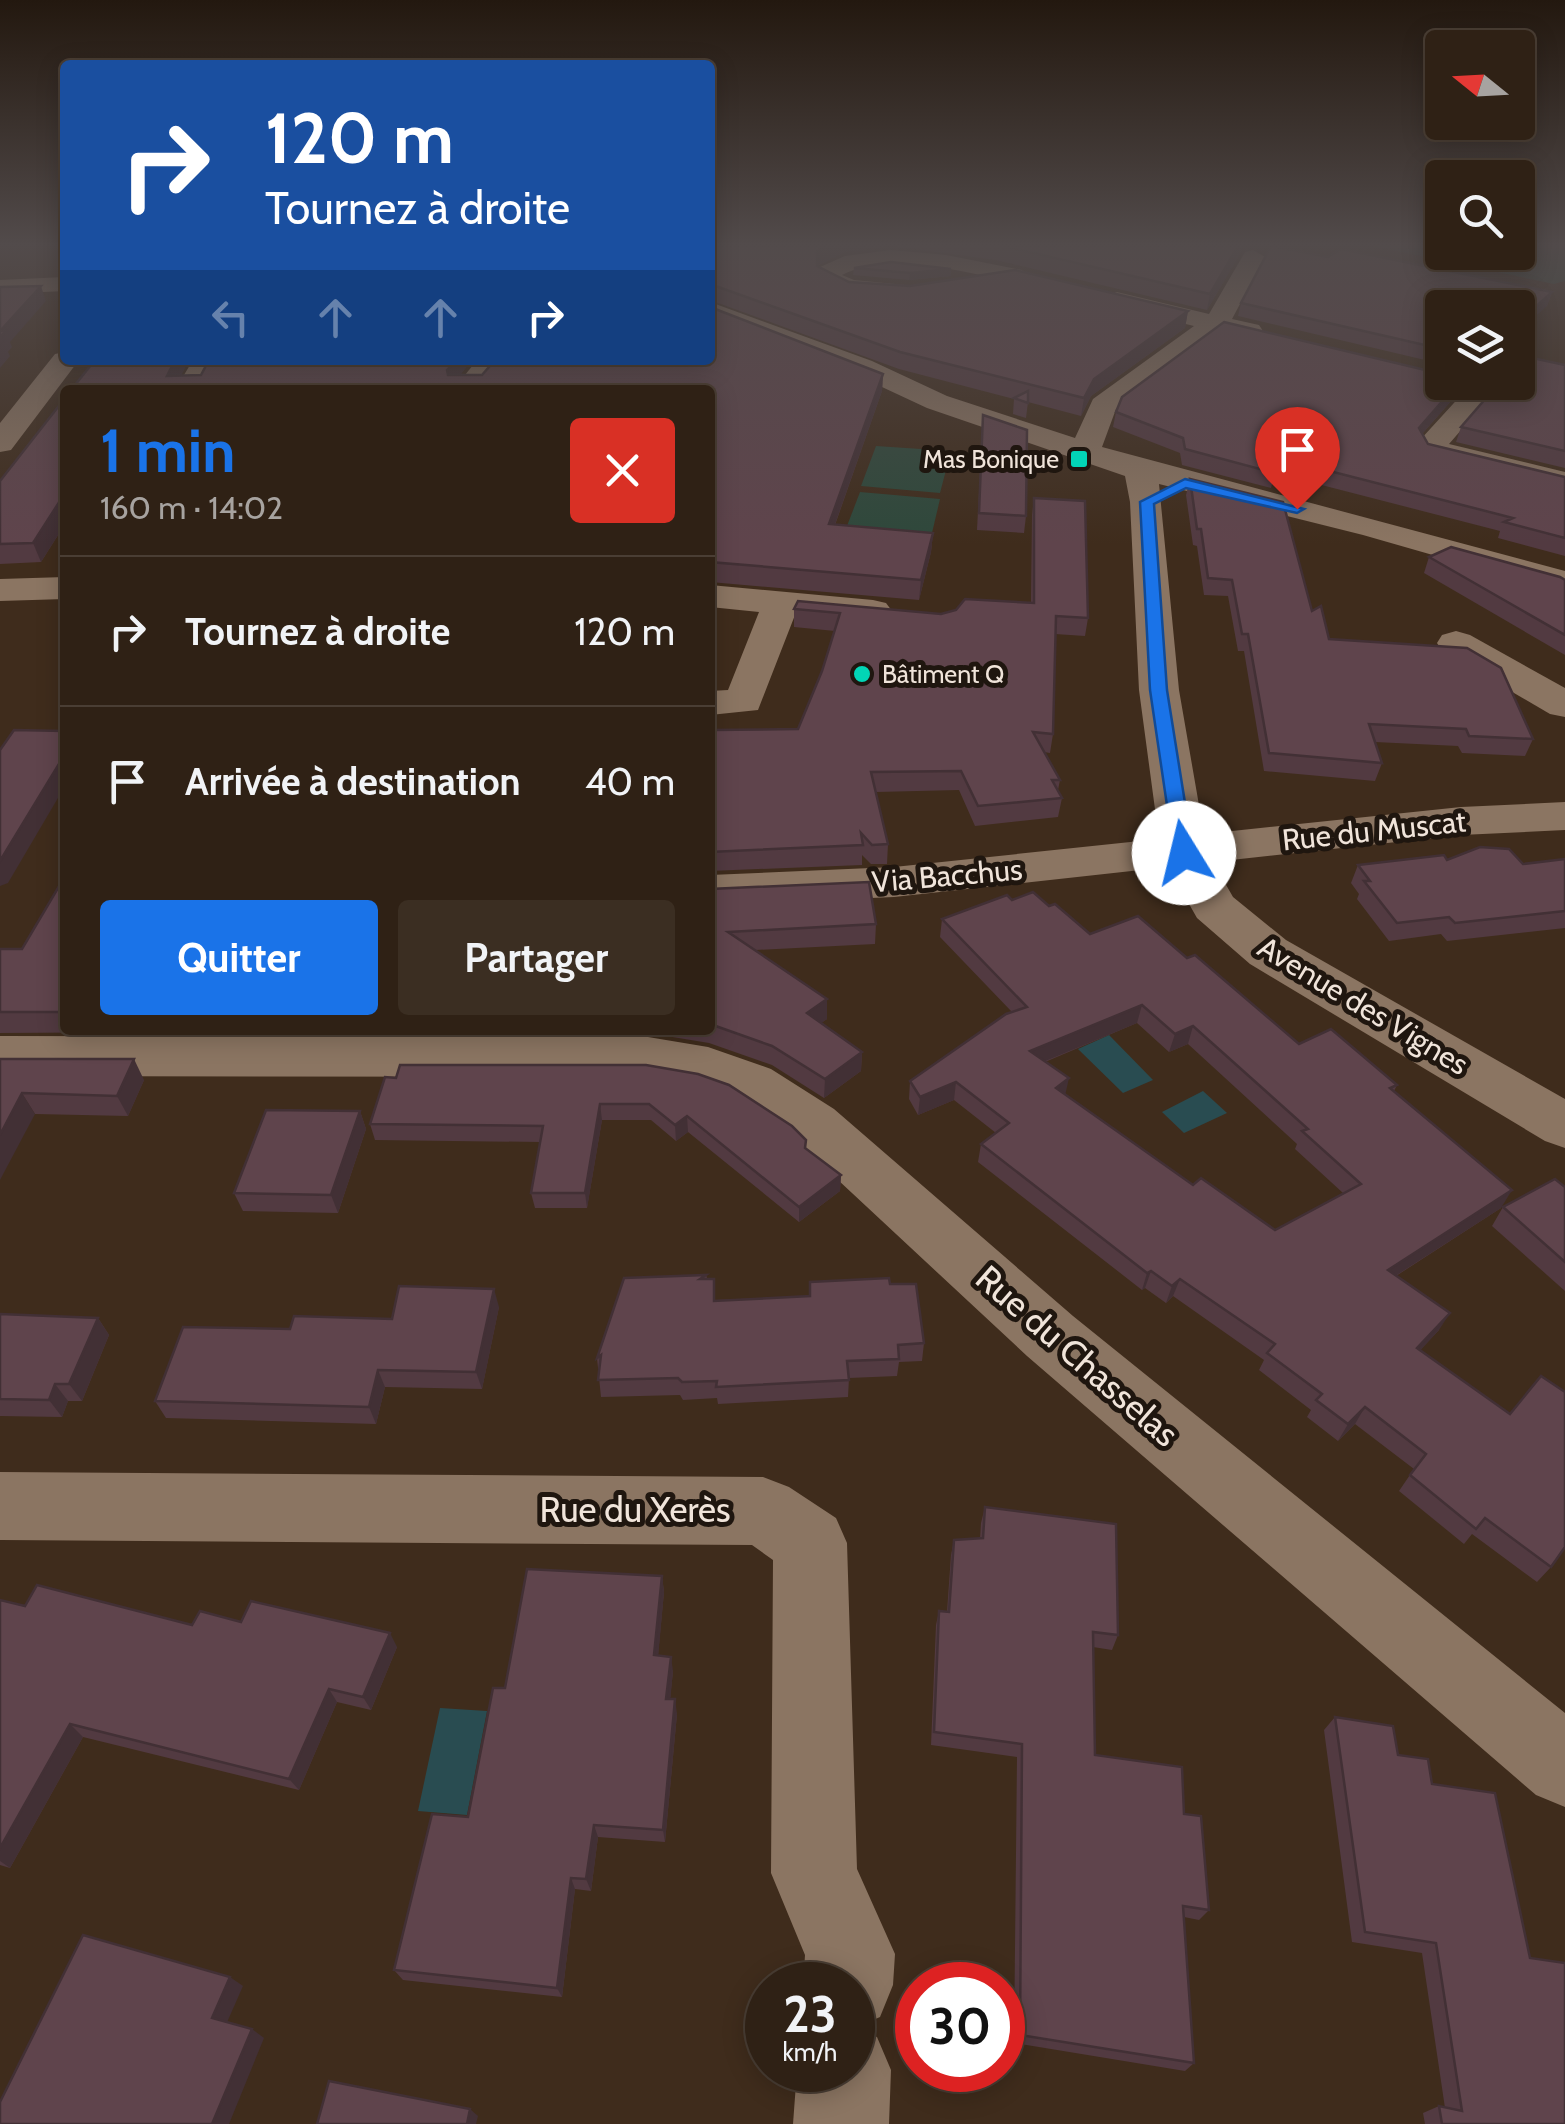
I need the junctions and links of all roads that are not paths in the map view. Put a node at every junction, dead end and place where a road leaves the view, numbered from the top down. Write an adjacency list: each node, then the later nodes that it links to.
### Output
1 (802, 345): 7 (street)
2 (1183, 345): 7 (street)
3 (61, 365): 8 (street)
4 (488, 365): 5 (street)
5 (471, 385)
6 (1473, 400): 9 (street)
7 (1077, 435): 10 (street)
8 (0, 442)
9 (1565, 482)
10 (1157, 485): 11 (street); 21 (street, Avenue des Vignes)
11 (1565, 582)
12 (60, 588): 13 (street)
13 (0, 590)
14 (715, 596): 15 (street)
15 (781, 602): 16 (street); 18 (street)
16 (906, 614)
17 (1456, 643): 19 (street)
18 (715, 703)
19 (1565, 705)
20 (1565, 816): 21 (street, Rue du Muscat)
21 (1184, 853): 22 (street, Via Bacchus); 25 (street, Avenue des Vignes)
22 (715, 890)
23 (372, 1043): 24 (street); 27 (street, Rue du Chasselas)
24 (0, 1056)
25 (1565, 1126)
26 (0, 1506): 28 (street, Rue du Xerès)
27 (1565, 1766)
28 (849, 1962)
29 (843, 2092): 30 (street)
30 (842, 2124)

